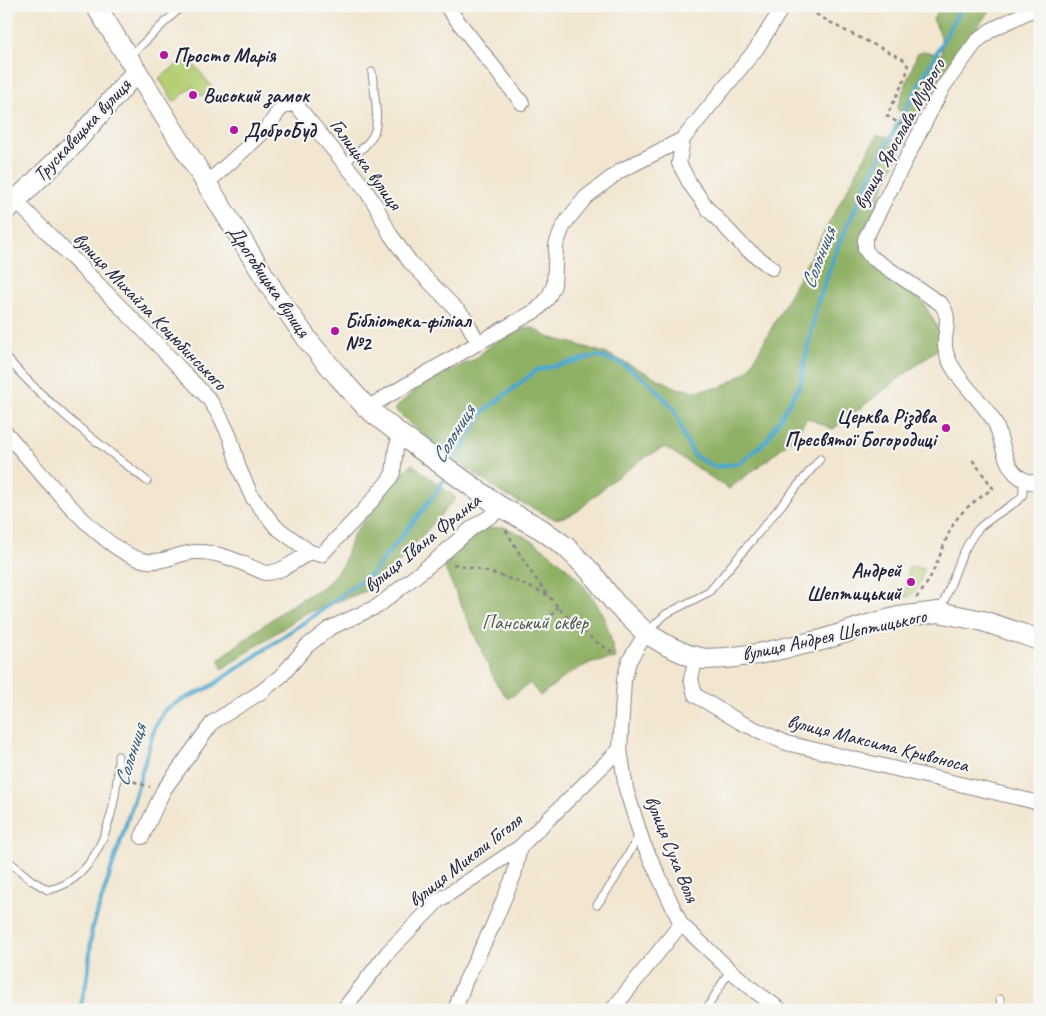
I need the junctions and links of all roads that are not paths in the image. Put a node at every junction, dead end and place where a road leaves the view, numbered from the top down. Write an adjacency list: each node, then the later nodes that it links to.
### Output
1 (96, 6): 6 (street, Дрогобицька вулиця)
2 (182, 6): 6 (lane)
3 (446, 6): 8 (street)
4 (784, 6): 9 (street)
5 (1040, 6): 21 (street, вулиця Ярослава Мудрого)
6 (133, 64): 11 (street, Дрогобицька вулиця); 12 (street, Трускавецька вулиця)
7 (372, 72): 10 (lane)
8 (522, 103)
9 (682, 139): 13 (street); 14 (street)
10 (345, 163): 11 (street, Галицька вулиця); 14 (street, Галицька вулиця)
11 (205, 183): 16 (street, Дрогобицька вулиця)
12 (11, 205): 24 (street, вулиця Михайла Коцюбинського)
13 (772, 268)
14 (478, 343): 16 (street)
15 (6, 357): 20 (lane)
16 (367, 408): 18 (street, Дрогобицька вулиця)
17 (6, 433): 24 (street)
18 (401, 435): 23 (street, Дрогобицька вулиця); 24 (street)
19 (820, 459): 26 (lane)
20 (147, 481)
21 (1023, 481): 22 (street); 25 (lane)
22 (1040, 484)
23 (497, 510): 26 (street, вулиця Андрея Шептицького); 33 (street, вулиця Івана Франка)
24 (310, 552)
25 (938, 612): 27 (street, вулиця Андрея Шептицького); 28 (street, вулиця Андрея Шептицького)
26 (646, 633): 28 (street, вулиця Андрея Шептицького); 29 (street, вулиця Суха Воля)
27 (1040, 640)
28 (696, 657): 31 (street, вулиця Максима Кривоноса)
29 (620, 749): 32 (street, вулиця Суха Воля); 34 (street, вулиця Миколи Гоголя)
30 (118, 756): 35 (lane)
31 (1040, 803)
32 (640, 833): 36 (lane); 37 (street, вулиця Суха Воля)
33 (142, 837)
34 (520, 847): 40 (street, вулиця Миколи Гоголя); 41 (street)
35 (6, 859)
36 (597, 905)
37 (681, 924): 38 (street, вулиця Суха Воля); 42 (street)
38 (730, 970): 43 (lane); 44 (street, вулиця Суха Воля)
39 (1000, 999): 45 (lane)
40 (343, 1010)
41 (455, 1010)
42 (612, 1010)
43 (706, 1010)
44 (781, 1010)
45 (1002, 1010)

